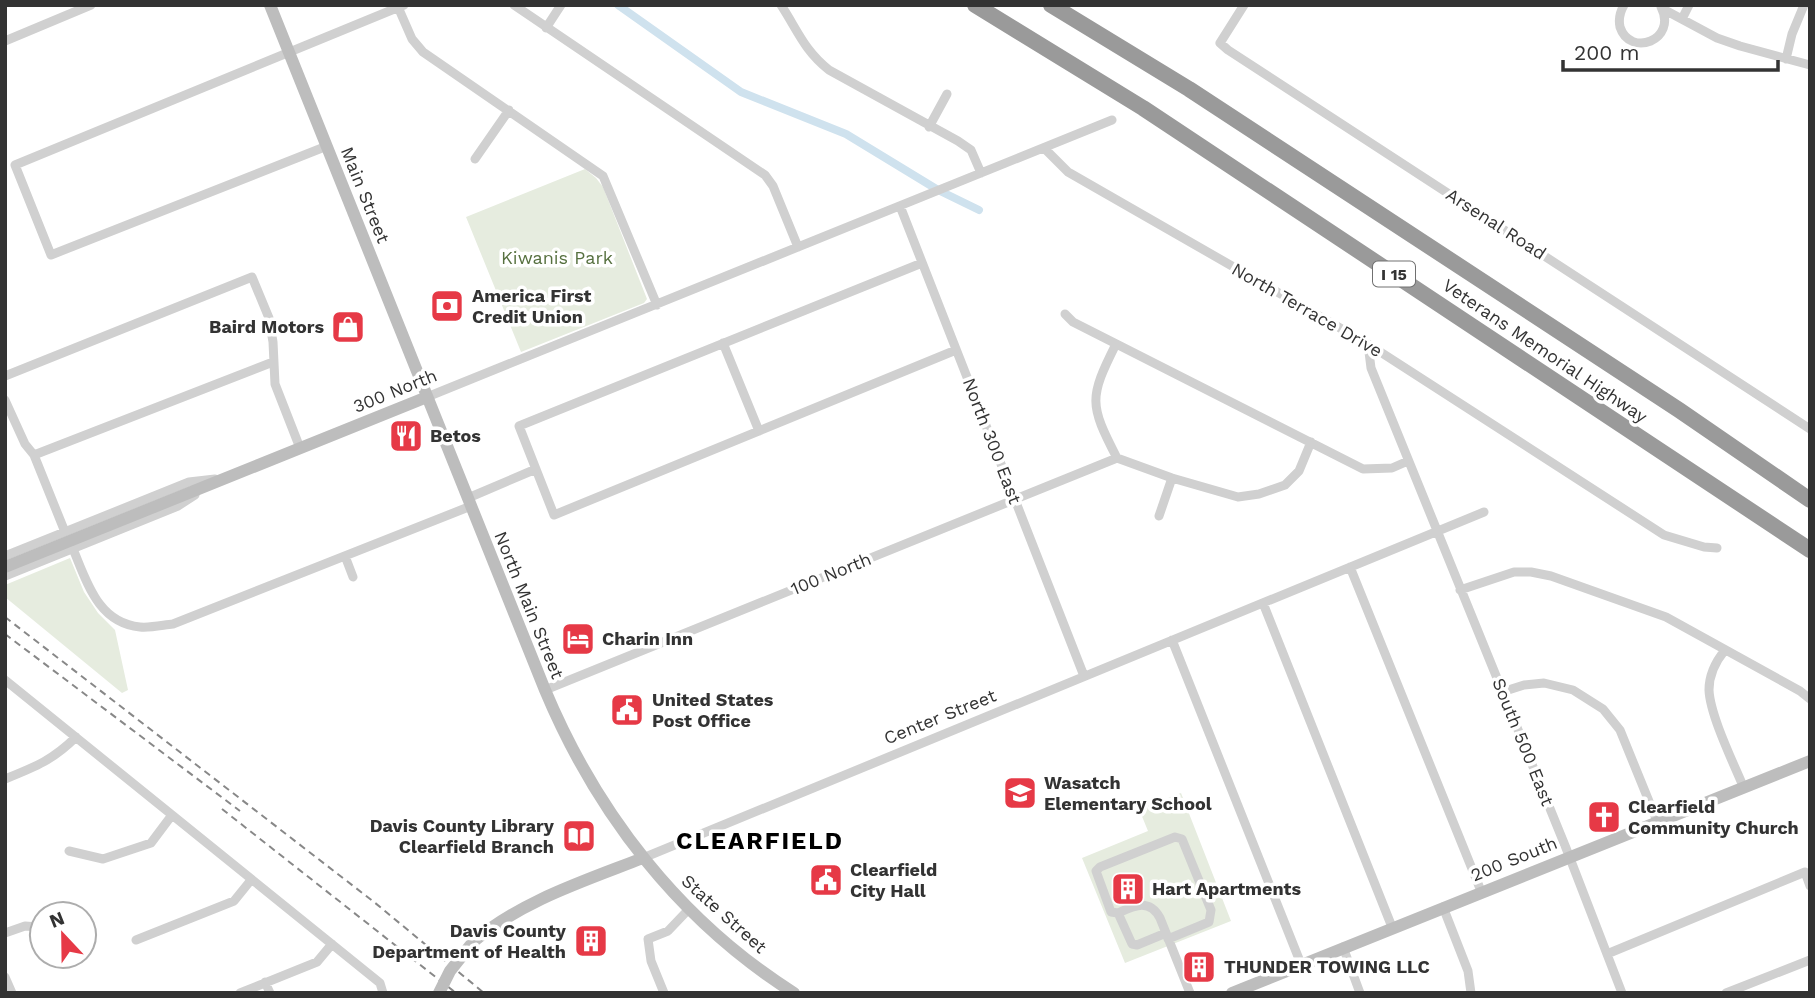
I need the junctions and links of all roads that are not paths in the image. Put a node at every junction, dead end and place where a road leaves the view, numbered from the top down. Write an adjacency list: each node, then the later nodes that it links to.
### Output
1 (91, 5): 17 (street)
2 (270, 5): 18 (main road, Main Street)
3 (514, 5): 15 (street)
4 (561, 5): 15 (street)
5 (781, 5): 24 (street)
6 (975, 5): 61 (highway, Veterans Memorial Highway / I 15)
7 (1051, 5): 53 (highway, Veterans Memorial Highway / I 15)
8 (1244, 5): 42 (street, Arsenal Road)
9 (1624, 5): 16 (street)
10 (1689, 5): 14 (street)
11 (1804, 5): 19 (street)
12 (401, 6): 18 (street); 22 (street)
13 (1662, 7): 14 (street); 16 (street)
14 (1682, 19): 16 (street); 19 (street)
15 (546, 27): 30 (street)
16 (1664, 29)
17 (5, 41)
18 (290, 53): 25 (main road, Main Street); 25 (street)
19 (1786, 59): 20 (street)
20 (1810, 65)
21 (947, 94): 24 (street)
22 (509, 110): 27 (street); 32 (street)
23 (1112, 120): 26 (street, 300 North)
24 (929, 127): 28 (street)
25 (327, 146): 40 (main road, Main Street)
26 (1044, 148): 28 (street, 300 North); 36 (street, North Terrace Drive)
27 (475, 159)
28 (981, 173): 29 (street, 300 North)
29 (900, 206): 30 (street, 300 North); 31 (street, North 300 East)
30 (798, 247): 32 (street, 300 North)
31 (922, 262): 34 (street); 37 (street, North 300 East)
32 (657, 305): 40 (street, 300 North)
33 (1065, 314): 35 (street)
34 (723, 343): 43 (street); 49 (street)
35 (1116, 344): 44 (street); 47 (street)
36 (1368, 344): 48 (street, South 500 East); 59 (street, North Terrace Drive)
37 (956, 350): 43 (street); 52 (street, North 300 East)
38 (272, 362): 39 (street); 45 (street); 46 (street)
39 (5, 376)
40 (428, 397): 45 (main road, 300 North); 54 (main road, North Main Street)
41 (5, 400): 46 (street)
42 (1810, 429)
43 (759, 431): 49 (street)
44 (1311, 442): 48 (street); 50 (street)
45 (300, 448): 51 (main road, 300 North)
46 (34, 455): 58 (street)
47 (1117, 458): 50 (street); 52 (street, 100 North)
48 (1408, 461): 57 (street, South 500 East)
49 (536, 469): 54 (street)
50 (1171, 478): 56 (street)
51 (224, 479): 58 (street); 60 (street); 64 (main road, 300 North)
52 (1015, 500): 72 (street, North 300 East); 74 (street, 100 North)
53 (1810, 500)
54 (470, 502): 63 (street); 74 (main road, North Main Street)
55 (1484, 512): 57 (street, Center Street)
56 (1159, 516)
57 (1437, 531): 65 (street, Center Street); 68 (street, South 500 East)
58 (65, 532): 62 (street)
59 (1717, 548)
60 (73, 549): 63 (street); 66 (street)
61 (1810, 550)
62 (5, 556)
63 (345, 556): 67 (street)
64 (5, 567)
65 (1350, 567): 69 (street, Center Street); 89 (street)
66 (5, 576)
67 (353, 577)
68 (1460, 590): 71 (street); 75 (street, South 500 East)
69 (1263, 603): 70 (street, Center Street); 94 (street)
70 (1172, 640): 72 (street, Center Street); 102 (street)
71 (1726, 650): 76 (street); 80 (street)
72 (1084, 676): 86 (street, Center Street)
73 (5, 680): 77 (street)
74 (545, 690): 82 (main road, North Main Street)
75 (1502, 692): 83 (street); 85 (street, South 500 East)
76 (1810, 699)
77 (76, 737): 79 (street); 81 (street)
78 (1810, 761): 80 (main road, 200 South)
79 (5, 779)
80 (1743, 786): 83 (main road, 200 South)
81 (172, 815): 84 (street); 87 (street)
82 (613, 818): 86 (main road, State Street)
83 (1657, 821): 85 (main road, 200 South)
84 (69, 851)
85 (1569, 856): 89 (main road, 200 South); 100 (street, South 500 East)
86 (643, 858): 91 (main road, State Street); 109 (main road, Center Street, bridge)
87 (251, 880): 97 (street); 98 (street)
88 (1810, 886): 100 (street)
89 (1481, 891): 90 (main road, 200 South)
90 (1443, 907): 94 (main road, 200 South); 115 (street)
91 (690, 909): 110 (street); 111 (main road, State Street)
92 (1118, 913): 96 (street); 96 (street); 96 (street)
93 (28, 926): 95 (street)
94 (1392, 927): 99 (main road, 200 South)
95 (5, 933)
96 (1167, 936): 112 (street)
97 (136, 940)
98 (332, 944): 104 (street); 108 (street)
99 (1343, 947): 102 (main road, 200 South); 114 (street)
100 (1607, 954): 116 (street, South 500 East)
101 (1810, 960): 117 (street)
102 (1301, 964): 113 (main road, 200 South)
103 (5, 977): 105 (street)
104 (265, 982): 106 (street); 107 (street)
105 (12, 993)
106 (240, 993)
107 (270, 993)
108 (383, 993)
109 (439, 993)
110 (664, 993)
111 (794, 993)
112 (1190, 993)
113 (1232, 993)
114 (1360, 993)
115 (1471, 993)
116 (1622, 993)
117 (1726, 993)

